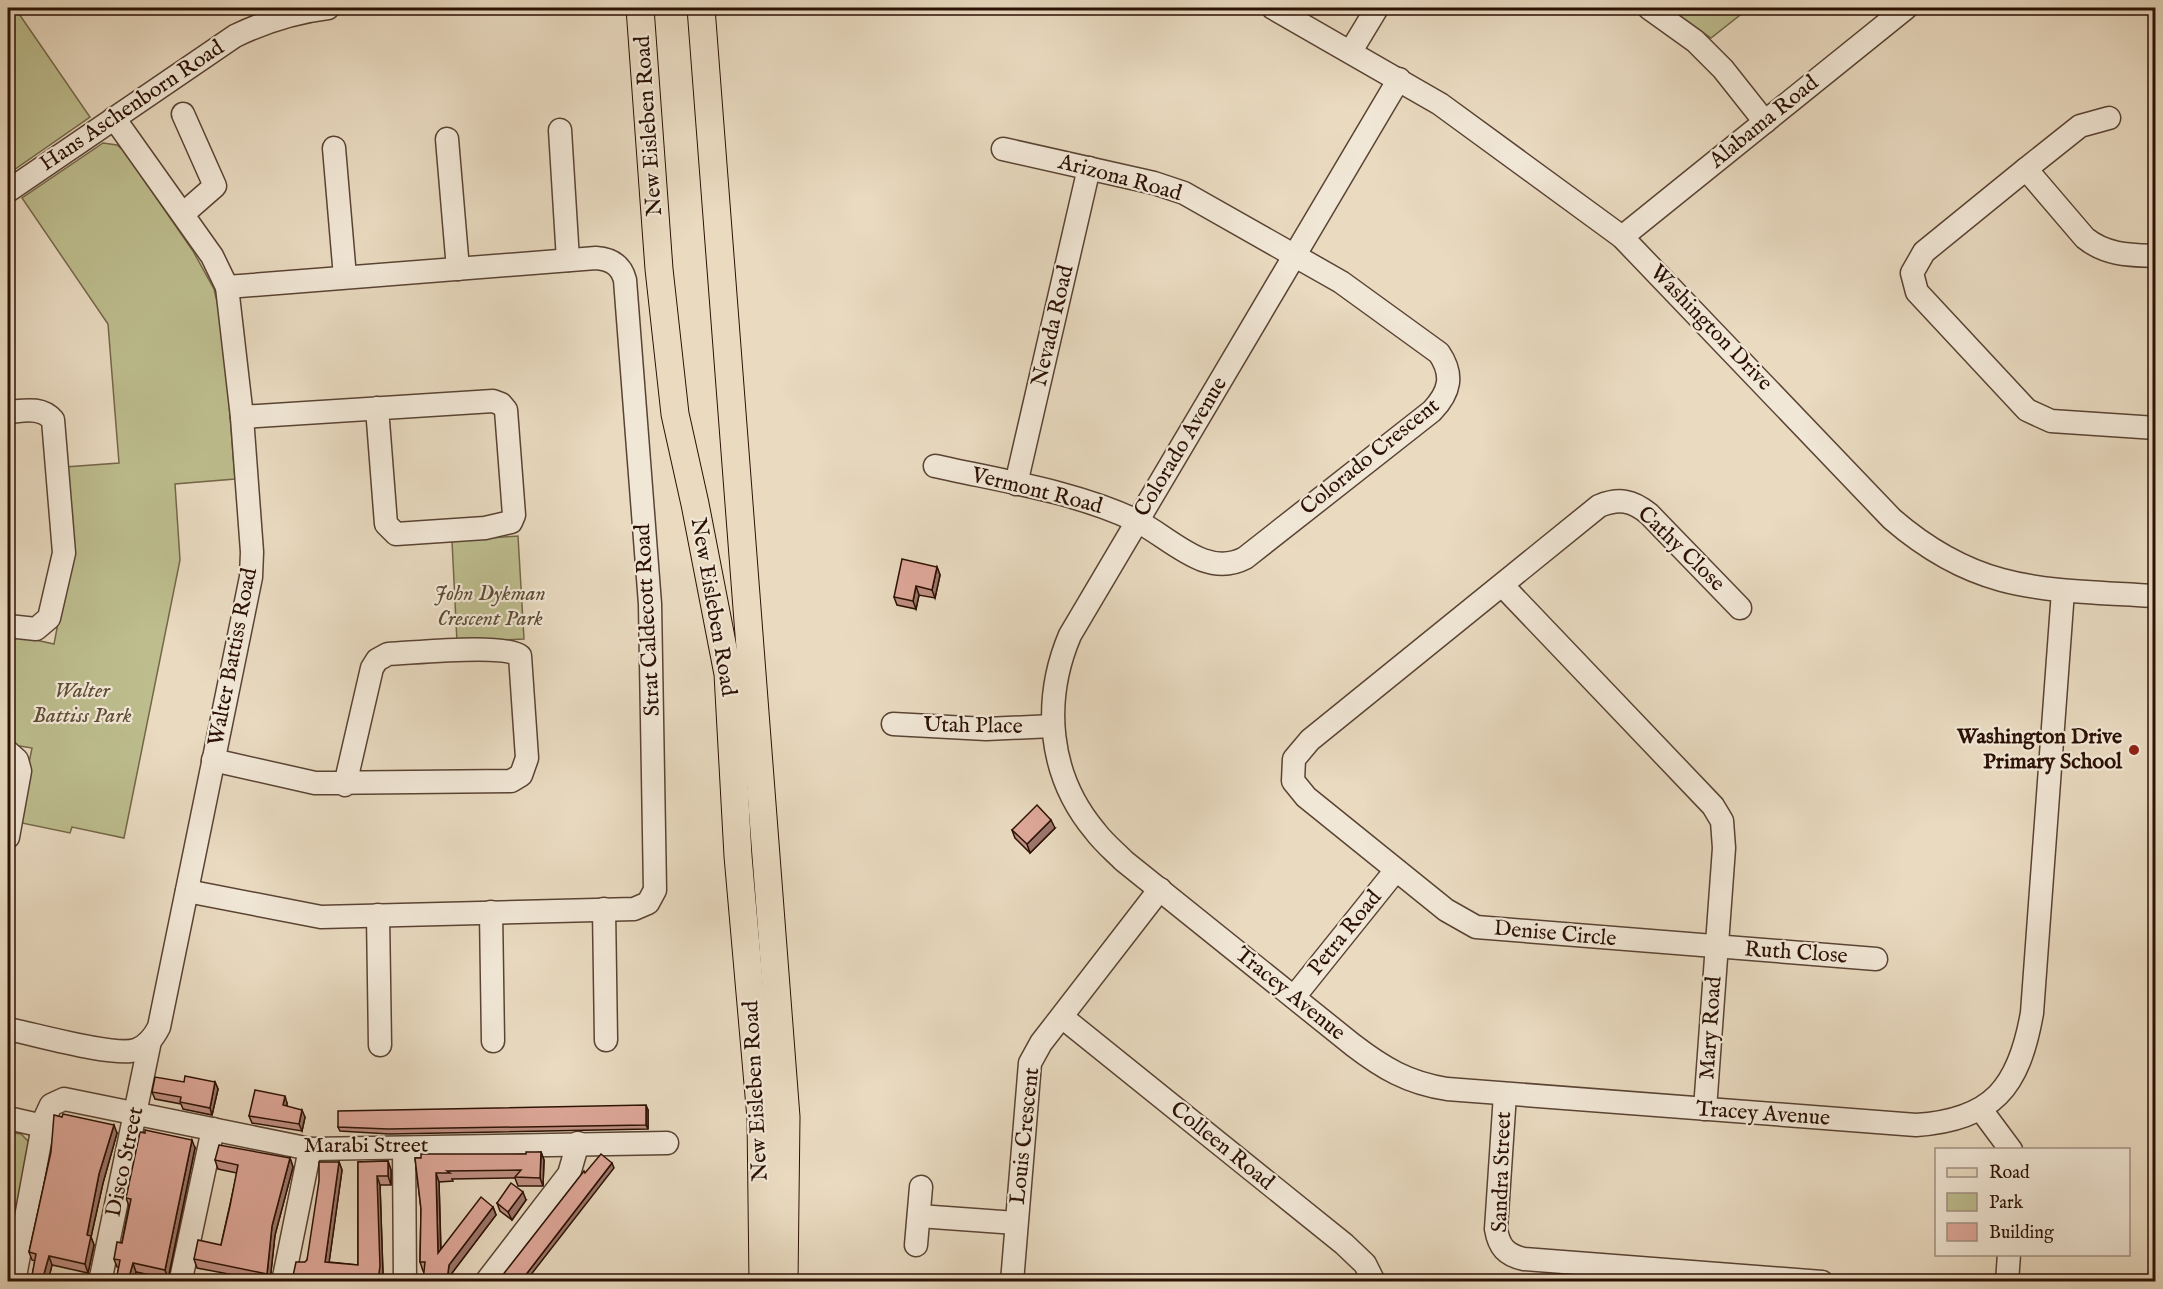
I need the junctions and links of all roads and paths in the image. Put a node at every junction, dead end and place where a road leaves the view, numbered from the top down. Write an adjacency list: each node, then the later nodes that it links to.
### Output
1 (328, 8): 11 (street, Hans Aschenborn Road)
2 (640, 8): 86 (main road, New Eisleben Road)
3 (700, 8): 87 (main road, New Eisleben Road)
4 (1273, 8): 8 (street, Washington Drive)
5 (1375, 8): 8 (street)
6 (1649, 8): 13 (street)
7 (1894, 11): 13 (street, Alabama Road)
8 (1351, 51): 9 (street, Washington Drive)
9 (1398, 79): 22 (street, Washington Drive); 23 (street, Colorado Avenue)
10 (183, 114): 21 (street)
11 (114, 118): 20 (street, Hans Aschenborn Road); 21 (street, Walter Battiss Road)
12 (2109, 118): 19 (street)
13 (1765, 122): 22 (street, Alabama Road)
14 (560, 130): 25 (street)
15 (447, 139): 26 (street)
16 (334, 148): 27 (street)
17 (1003, 149): 18 (street, Arizona Road)
18 (1089, 168): 23 (street, Arizona Road); 34 (street, Nevada Road)
19 (2026, 169): 24 (street); 32 (street)
20 (8, 191)
21 (183, 214): 28 (street, Walter Battiss Road)
22 (1622, 237): 37 (street, Washington Drive)
23 (1295, 256): 35 (street, Colorado Avenue); 35 (street, Colorado Crescent)
24 (2156, 256)
25 (568, 260): 26 (street, Strat Caldecott Road); 51 (street, Strat Caldecott Road)
26 (458, 269): 27 (street, Strat Caldecott Road)
27 (345, 278): 28 (street, Strat Caldecott Road)
28 (227, 287): 31 (street, Walter Battiss Road)
29 (376, 408): 29 (street); 31 (street)
30 (8, 412): 40 (street)
31 (242, 417): 44 (street, Walter Battiss Road)
32 (2156, 428)
33 (935, 466): 34 (street, Vermont Road)
34 (1016, 484): 35 (street, Vermont Road)
35 (1138, 521): 42 (street, Colorado Avenue)
36 (1503, 586): 39 (street, Cathy Close); 48 (street, Denise Circle); 54 (street)
37 (2063, 591): 38 (street, Washington Drive); 65 (street)
38 (2156, 596)
39 (1740, 608)
40 (8, 626)
41 (893, 723): 42 (street, Utah Place)
42 (1053, 726): 46 (street, Colorado Avenue)
43 (8, 752): 47 (street)
44 (213, 760): 45 (street); 50 (street, Walter Battiss Road)
45 (345, 785): 45 (street)
46 (1095, 832): 49 (street, Tracey Avenue)
47 (8, 837)
48 (1396, 870): 54 (street, Denise Circle); 56 (street, Petra Road)
49 (1160, 889): 56 (street, Tracey Avenue); 57 (street, Louis Crescent)
50 (187, 891): 53 (street, Strat Caldecott Road); 60 (street, Walter Battiss Road)
51 (604, 909): 52 (street, Strat Caldecott Road); 59 (street)
52 (491, 912): 53 (street, Strat Caldecott Road); 61 (street)
53 (378, 915): 62 (street)
54 (1717, 947): 55 (street, Ruth Close); 64 (street, Mary Road)
55 (1876, 959)
56 (1294, 997): 63 (street, Tracey Avenue)
57 (1062, 1017): 77 (street, Louis Crescent); 89 (street, Colleen Road)
58 (8, 1029): 60 (street)
59 (606, 1040)
60 (150, 1041): 66 (street, Disco Street)
61 (493, 1041)
62 (380, 1045)
63 (1505, 1094): 64 (street, Tracey Avenue); 90 (street, Sandra Street)
64 (1705, 1109): 65 (street, Tracey Avenue)
65 (1982, 1111): 73 (street)
66 (135, 1113): 68 (street, Marabi Street); 69 (street, Marabi Street); 82 (street, Disco Street)
67 (8, 1119): 68 (street)
68 (43, 1126): 81 (street)
69 (213, 1129): 74 (street, Marabi Street); 80 (street)
70 (578, 1143): 71 (street, Marabi Street); 72 (street, Marabi Street); 85 (street)
71 (667, 1143)
72 (404, 1148): 74 (street, Marabi Street); 84 (street)
73 (2010, 1148)
74 (310, 1149): 83 (street)
75 (921, 1187): 76 (street)
76 (919, 1216): 77 (street); 78 (street)
77 (1016, 1223): 88 (street, Louis Crescent)
78 (916, 1245)
79 (2009, 1256): 91 (street)
80 (181, 1279)
81 (14, 1281)
82 (100, 1281)
83 (283, 1281)
84 (405, 1281)
85 (486, 1281)
86 (763, 1281)
87 (784, 1281)
88 (1012, 1281)
89 (1374, 1281)
90 (1822, 1281)
91 (2007, 1281)

